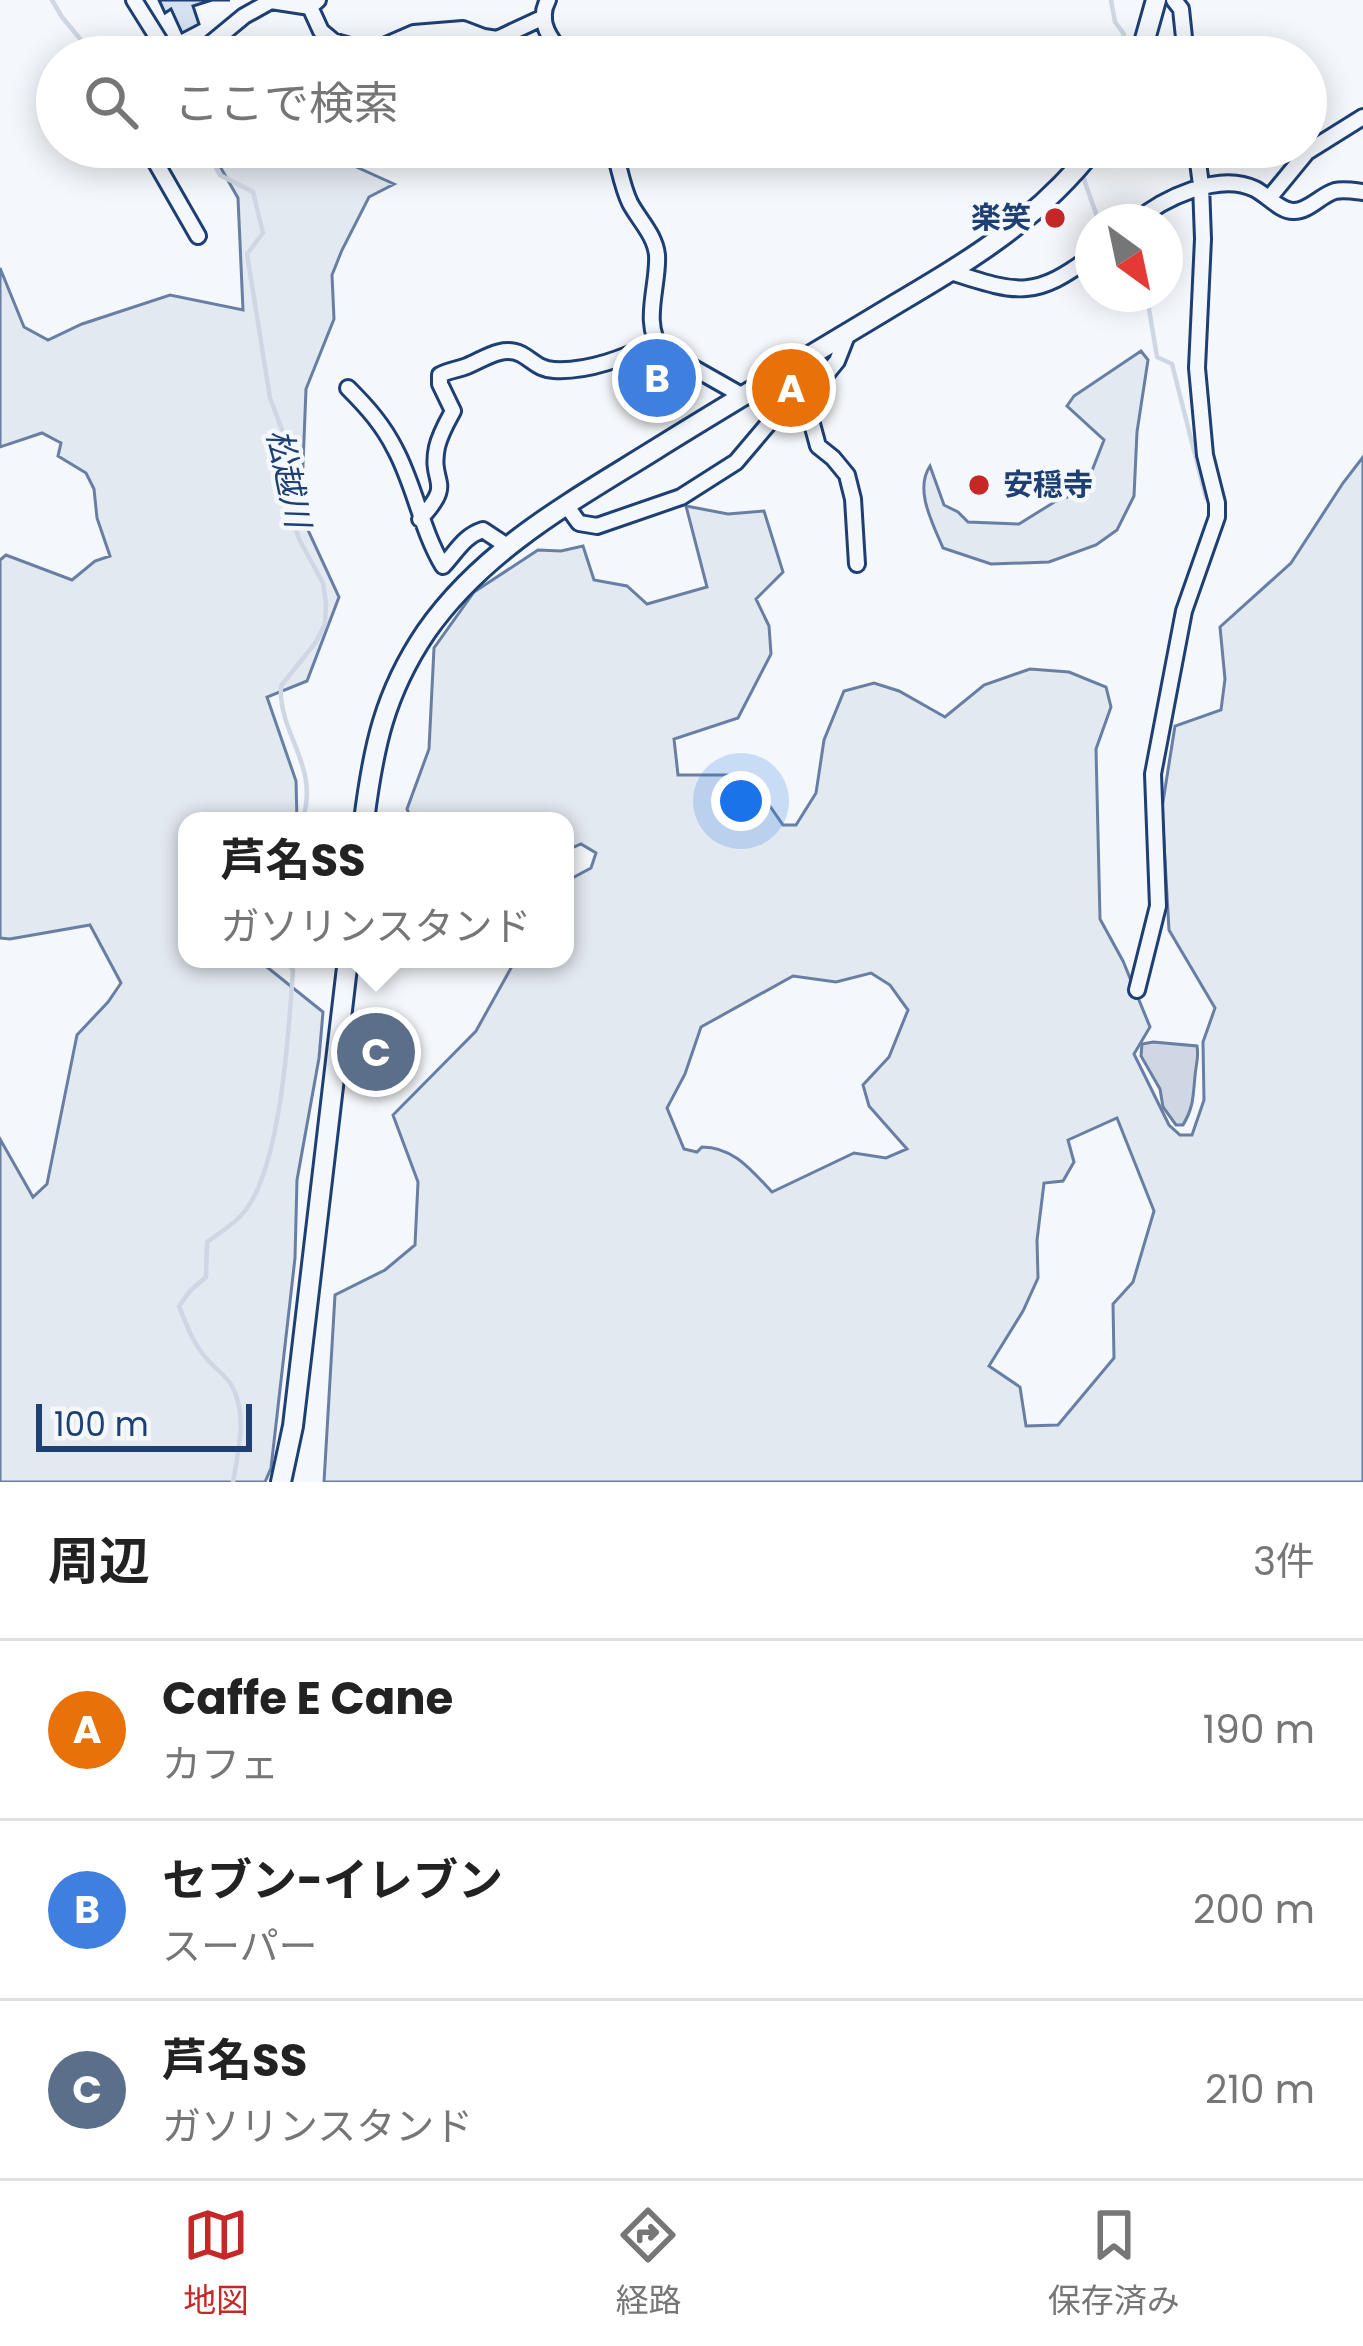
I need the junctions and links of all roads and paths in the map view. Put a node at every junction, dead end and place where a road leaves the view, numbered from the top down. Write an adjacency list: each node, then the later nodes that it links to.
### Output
1 (134, 0): 7 (street)
2 (548, 0): 6 (street)
3 (1156, 0): 14 (street)
4 (1174, 0): 15 (street)
5 (314, 4): 8 (street); 9 (street)
6 (544, 17): 12 (street); 13 (street)
7 (155, 36)
8 (220, 36)
9 (327, 36)
10 (407, 36): 11 (street)
11 (479, 36)
12 (501, 36)
13 (550, 36)
14 (1146, 36)
15 (1184, 36)
16 (1363, 117): 17 (street)
17 (1327, 140)
18 (159, 168): 27 (street)
19 (619, 168): 31 (street)
20 (1079, 168): 29 (street)
21 (1199, 168): 23 (street)
22 (1294, 168): 25 (street)
23 (1202, 185): 25 (street); 26 (street); 41 (street)
24 (1363, 192): 25 (street)
25 (1270, 197)
26 (1161, 204)
27 (198, 236)
28 (1075, 269): 29 (street)
29 (951, 272): 30 (street)
30 (848, 333): 33 (street); 34 (street)
31 (656, 343): 33 (street); 36 (street)
32 (348, 388): 36 (street)
33 (743, 396): 35 (street)
34 (805, 398): 35 (street); 38 (street)
35 (566, 506): 37 (street)
36 (420, 519): 37 (street)
37 (507, 546): 39 (street)
38 (857, 564)
39 (365, 812)
40 (347, 968): 42 (street)
41 (1137, 990)
42 (281, 1482)

